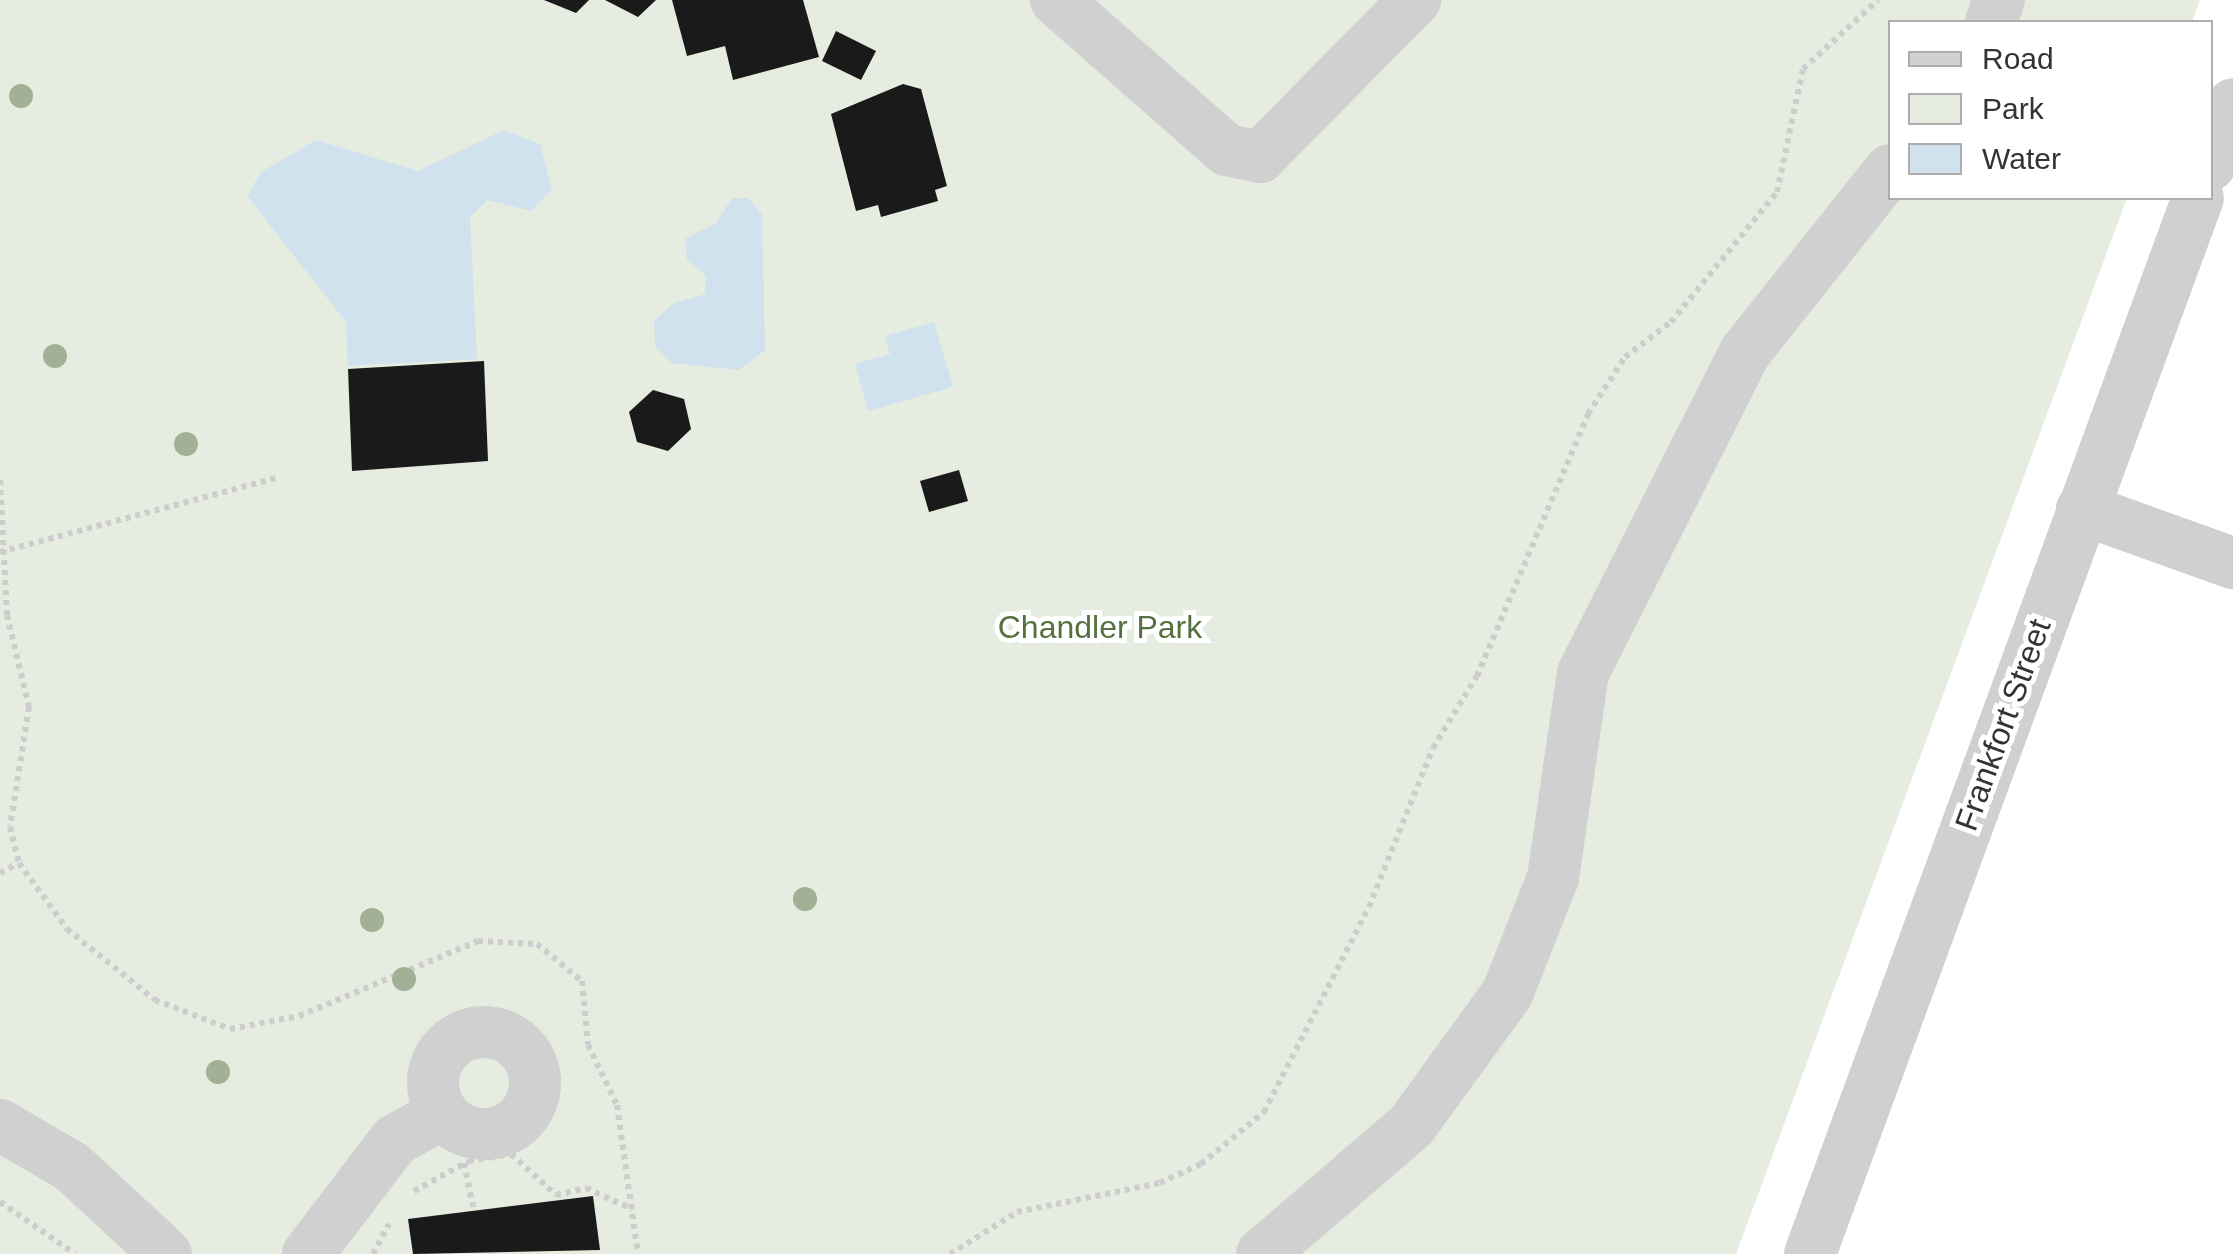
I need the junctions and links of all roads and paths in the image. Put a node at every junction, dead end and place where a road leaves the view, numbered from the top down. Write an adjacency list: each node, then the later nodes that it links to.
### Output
1 (1056, 0): 2 (street)
2 (1415, 0)
3 (1878, 0): 28 (path)
4 (2233, 104): 5 (street)
5 (2213, 156)
6 (1888, 173): 29 (street)
7 (2197, 200): 10 (street, Frankfort Street)
8 (279, 477): 11 (path)
9 (0, 480): 11 (path)
10 (2082, 509): 12 (street); 30 (street, Frankfort Street)
11 (4, 551): 13 (path)
12 (2233, 563)
13 (19, 863): 14 (path); 20 (path)
14 (0, 872)
15 (441, 1114): 25 (street)
16 (0, 1126): 24 (street)
17 (464, 1163): 19 (path); 20 (path); 21 (path)
18 (0, 1202): 23 (path)
19 (402, 1205)
20 (632, 1209): 27 (path)
21 (474, 1211)
22 (393, 1216): 26 (path)
23 (75, 1254)
24 (166, 1254)
25 (308, 1254)
26 (373, 1254)
27 (638, 1254)
28 (950, 1254)
29 (1262, 1254)
30 (1810, 1254)

